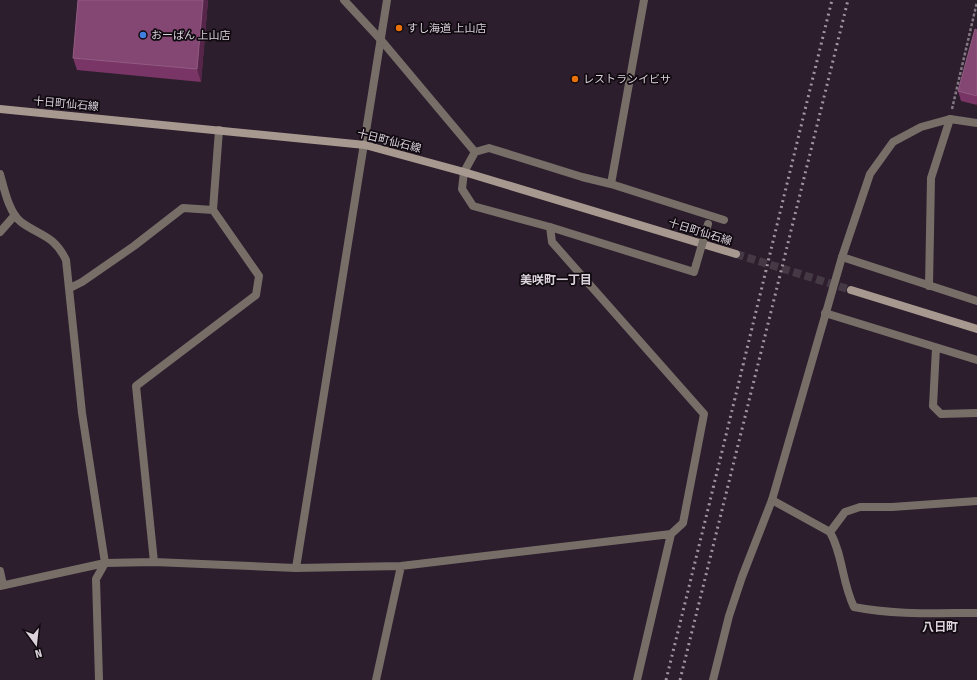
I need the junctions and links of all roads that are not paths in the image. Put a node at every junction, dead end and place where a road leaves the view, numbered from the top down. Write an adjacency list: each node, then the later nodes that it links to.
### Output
1 (344, 0): 4 (street)
2 (388, 0): 4 (street)
3 (644, 0): 13 (street)
4 (381, 40): 9 (street); 10 (street)
5 (0, 109): 8 (main road, 十日町仙石線)
6 (950, 119): 7 (street); 21 (street); 22 (street)
7 (977, 123)
8 (219, 130): 9 (main road, 十日町仙石線); 14 (street)
9 (365, 145): 11 (main road, 十日町仙石線); 38 (street)
10 (475, 152): 11 (street); 13 (street)
11 (464, 172): 18 (street); 20 (main road, 十日町仙石線)
12 (0, 174): 15 (street)
13 (611, 184): 16 (street)
14 (213, 210): 23 (street); 35 (street)
15 (15, 215): 19 (street); 23 (street)
16 (708, 220): 17 (street); 18 (street, bridge)
17 (724, 220)
18 (550, 227): 34 (street)
19 (0, 232)
20 (736, 254)
21 (842, 258): 22 (street); 26 (street)
22 (929, 286): 25 (street)
23 (70, 288): 36 (street)
24 (851, 290): 27 (main road)
25 (977, 301)
26 (825, 313): 28 (street); 31 (street)
27 (977, 328)
28 (936, 348): 29 (street); 30 (street)
29 (977, 360)
30 (977, 413)
31 (772, 500): 33 (street); 45 (street)
32 (977, 501): 33 (street)
33 (830, 532): 41 (street)
34 (671, 534): 37 (street); 44 (street)
35 (154, 562): 36 (street); 38 (street)
36 (105, 563): 40 (street); 42 (street)
37 (401, 566): 38 (street); 43 (street)
38 (296, 568)
39 (0, 571): 40 (street)
40 (1, 585)
41 (977, 613)
42 (99, 680)
43 (376, 680)
44 (637, 680)
45 (713, 680)

